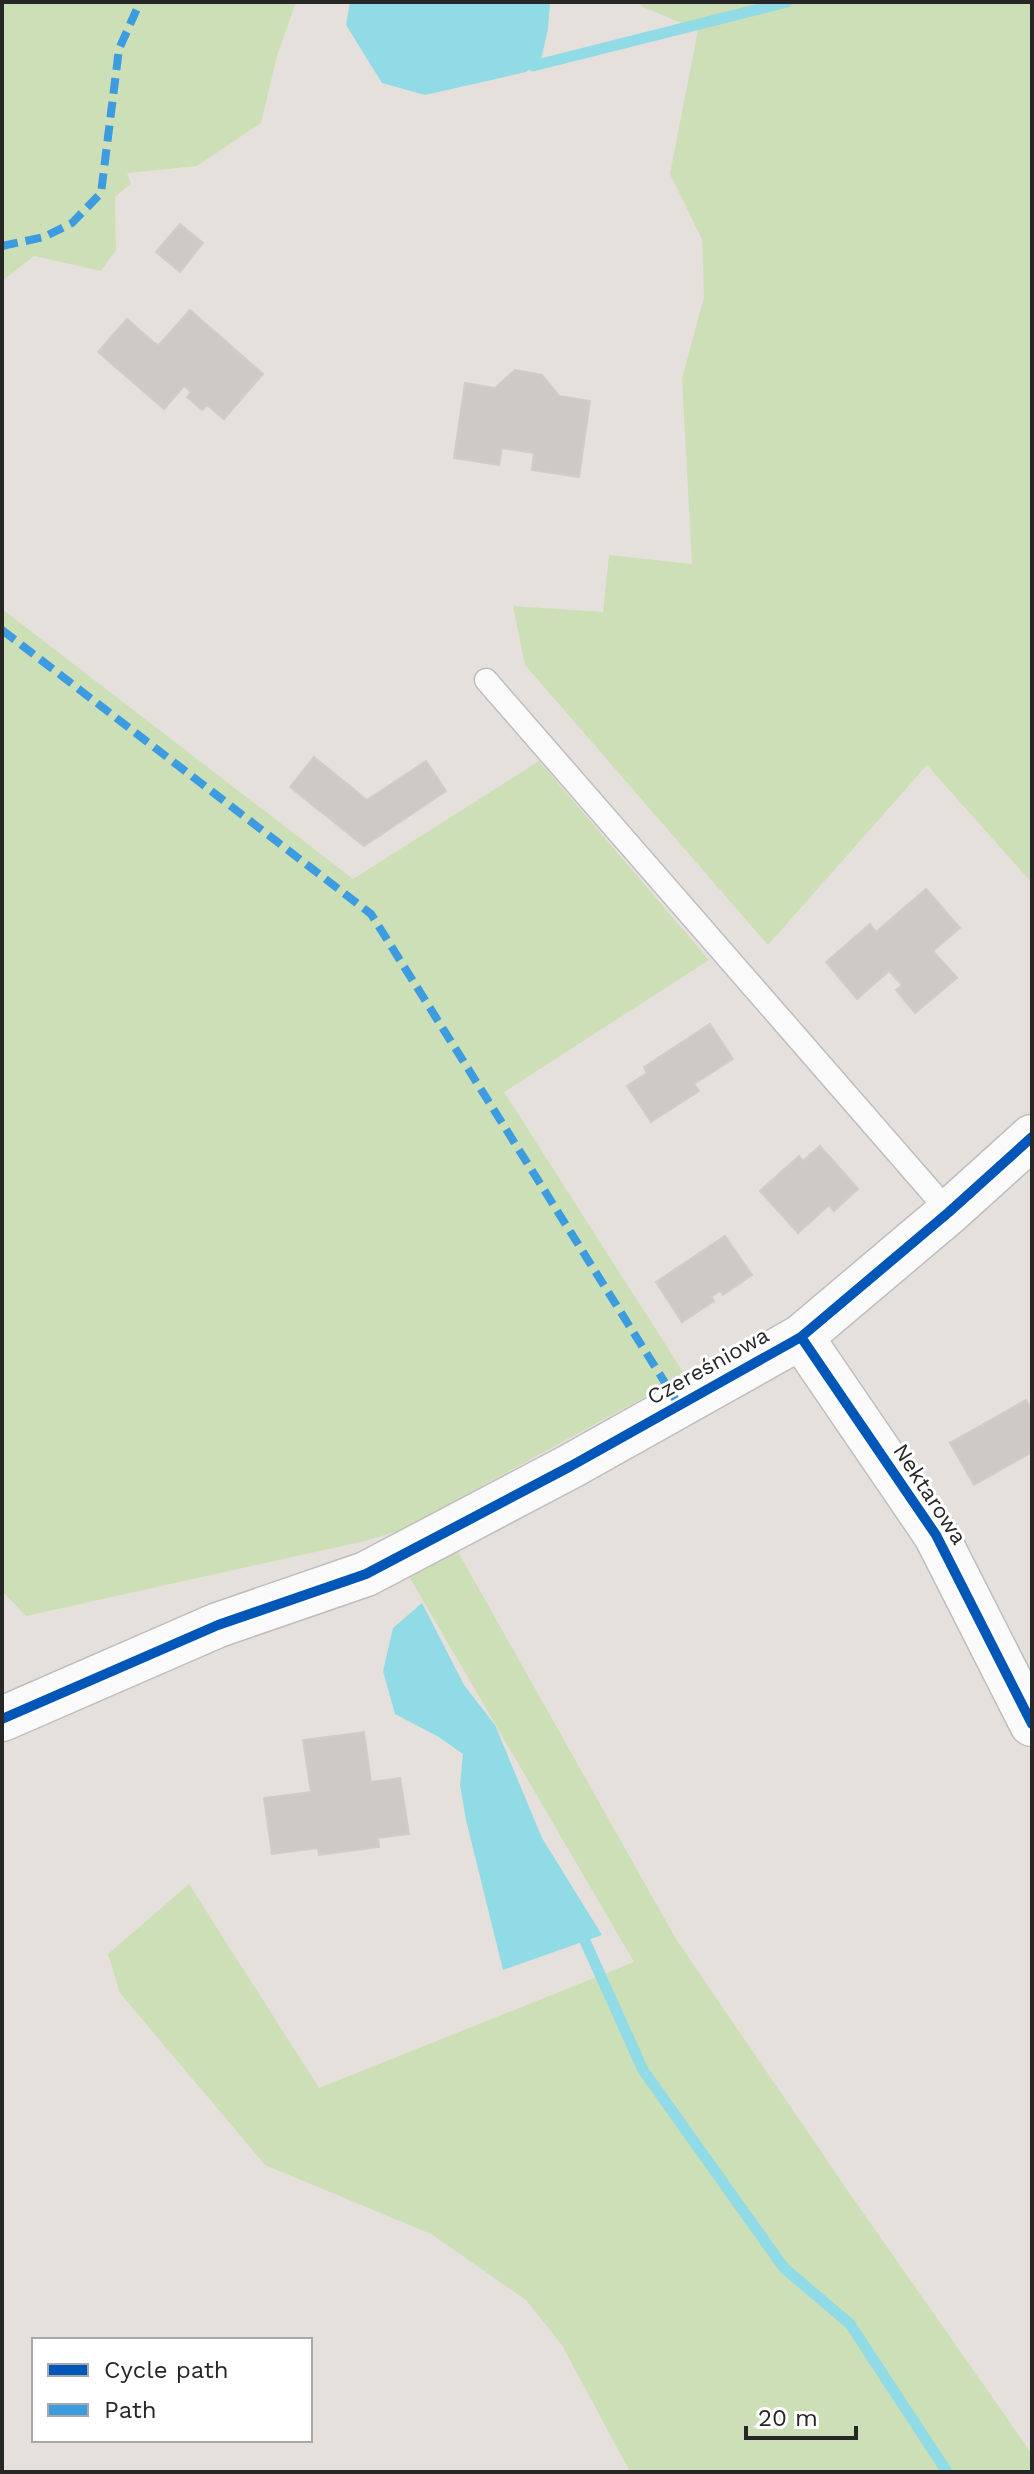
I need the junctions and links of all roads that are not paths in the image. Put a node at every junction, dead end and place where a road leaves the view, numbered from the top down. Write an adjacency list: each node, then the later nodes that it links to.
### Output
1 (486, 680): 3 (lane)
2 (1032, 1137): 3 (street, Czereśniowa)
3 (949, 1212): 4 (street, Czereśniowa)
4 (801, 1337): 5 (street, Czereśniowa); 6 (street, Nektarowa)
5 (2, 1719)
6 (1032, 1724)

